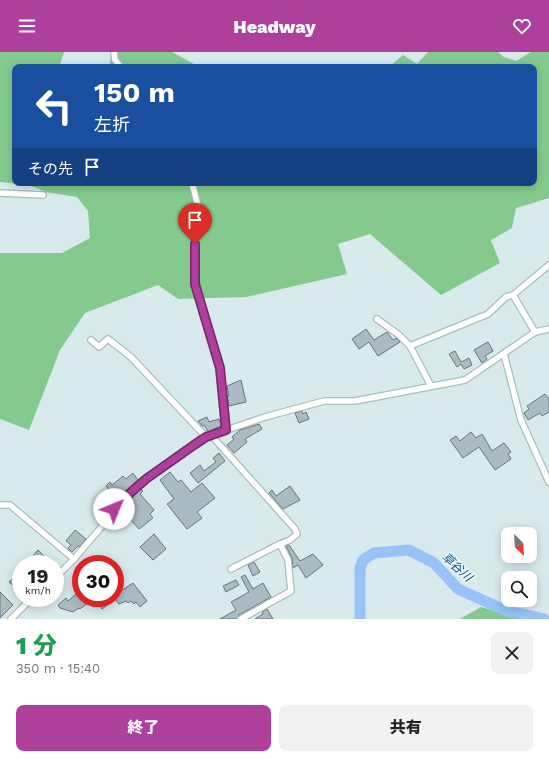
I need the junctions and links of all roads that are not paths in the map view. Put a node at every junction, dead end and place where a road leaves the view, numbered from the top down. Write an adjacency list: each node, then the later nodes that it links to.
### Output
1 (114, 52): 2 (street)
2 (118, 64)
3 (193, 186): 15 (street)
4 (0, 192): 5 (street)
5 (43, 195)
6 (549, 265): 7 (street)
7 (513, 294): 10 (street); 12 (street)
8 (377, 319): 12 (street)
9 (549, 329): 10 (street)
10 (535, 332): 13 (street)
11 (91, 340): 16 (street)
12 (410, 346): 14 (street)
13 (504, 354): 14 (street); 17 (street)
14 (431, 386): 15 (street)
15 (226, 430): 16 (street)
16 (209, 436): 19 (street); 20 (street)
17 (549, 482)
18 (0, 505): 21 (street)
19 (280, 544): 24 (street); 27 (street)
20 (77, 555)
21 (72, 557)
22 (72, 561): 23 (street)
23 (64, 569)
24 (231, 569)
25 (23, 607): 26 (street)
26 (11, 619)
27 (241, 619)

